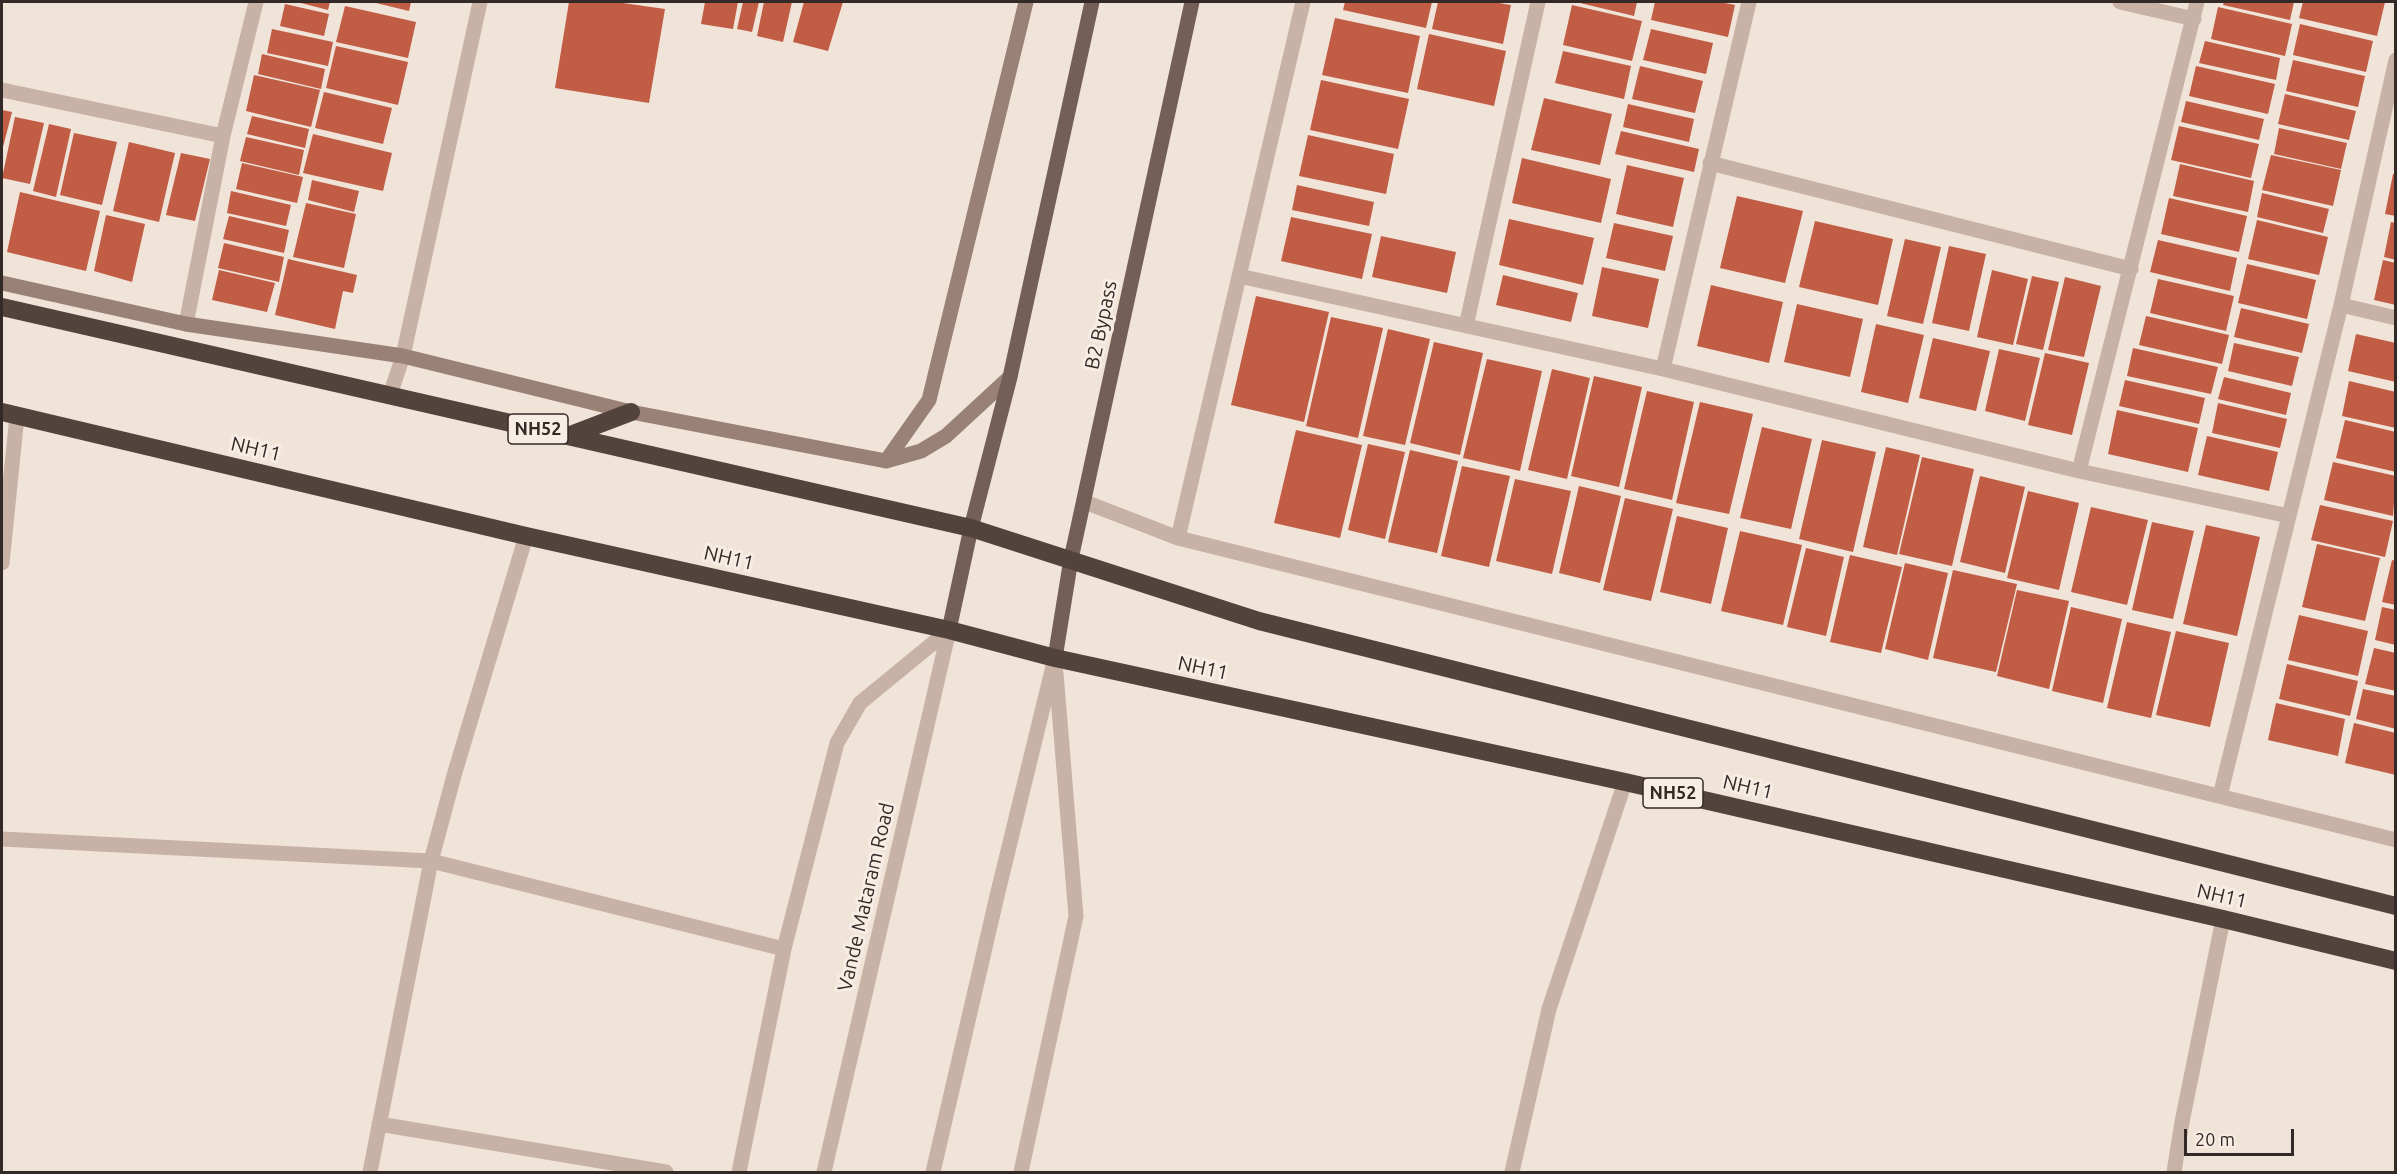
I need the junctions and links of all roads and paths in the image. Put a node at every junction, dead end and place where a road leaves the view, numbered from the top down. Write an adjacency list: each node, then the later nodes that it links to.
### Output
1 (256, 2): 14 (street)
2 (480, 2): 24 (street)
3 (1026, 2): 31 (street)
4 (1092, 2): 26 (main road)
5 (1192, 2): 33 (main road, B2 Bypass)
6 (1303, 2): 17 (street)
7 (1538, 2): 23 (street)
8 (1749, 2): 15 (street)
9 (2120, 2): 11 (street)
10 (2197, 2): 11 (street)
11 (2194, 19): 16 (street)
12 (2396, 60): 19 (street)
13 (2, 90): 14 (street)
14 (223, 136): 22 (street)
15 (1710, 163): 16 (street); 25 (street)
16 (2131, 269): 32 (street)
17 (1239, 276): 23 (street); 37 (street)
18 (2, 283): 22 (street)
19 (2341, 305): 21 (street); 34 (street)
20 (2, 307): 27 (highway, NH52)
21 (2396, 318)
22 (186, 324): 24 (street)
23 (1466, 326): 25 (street)
24 (403, 356): 27 (street); 28 (street)
25 (1663, 369): 32 (street)
26 (1010, 377): 31 (street); 35 (main road)
27 (390, 395): 30 (highway, NH52)
28 (631, 412): 30 (highway); 31 (street)
29 (9, 414): 36 (highway, NH11 / NH52); 39 (street)
30 (568, 436): 35 (highway, NH52)
31 (886, 461)
32 (2079, 471): 34 (street)
33 (1085, 502): 37 (street); 38 (main road, B2 Bypass)
34 (2289, 516): 43 (street)
35 (972, 528): 38 (highway, NH52); 40 (main road)
36 (526, 536): 40 (highway, NH11 / NH52); 46 (street)
37 (1178, 538): 43 (street)
38 (1071, 559): 41 (main road, B2 Bypass); 47 (highway, NH52)
39 (2, 563)
40 (949, 630): 41 (highway, NH11 / NH52); 49 (street); 55 (street, Vande Mataram Road)
41 (1054, 658): 42 (highway, NH11 / NH52); 56 (street); 57 (street)
42 (1625, 782): 48 (highway, NH11 / NH52); 58 (street)
43 (2220, 796): 45 (street)
44 (2, 839): 46 (street)
45 (2396, 840)
46 (431, 861): 49 (street); 51 (street)
47 (2396, 906)
48 (2223, 919): 50 (highway, NH11 / NH52); 59 (street)
49 (784, 949): 54 (street)
50 (2395, 961)
51 (379, 1124): 52 (street); 53 (street)
52 (370, 1173)
53 (666, 1173)
54 (739, 1173)
55 (824, 1173)
56 (933, 1173)
57 (1021, 1173)
58 (1512, 1173)
59 (2174, 1173)

